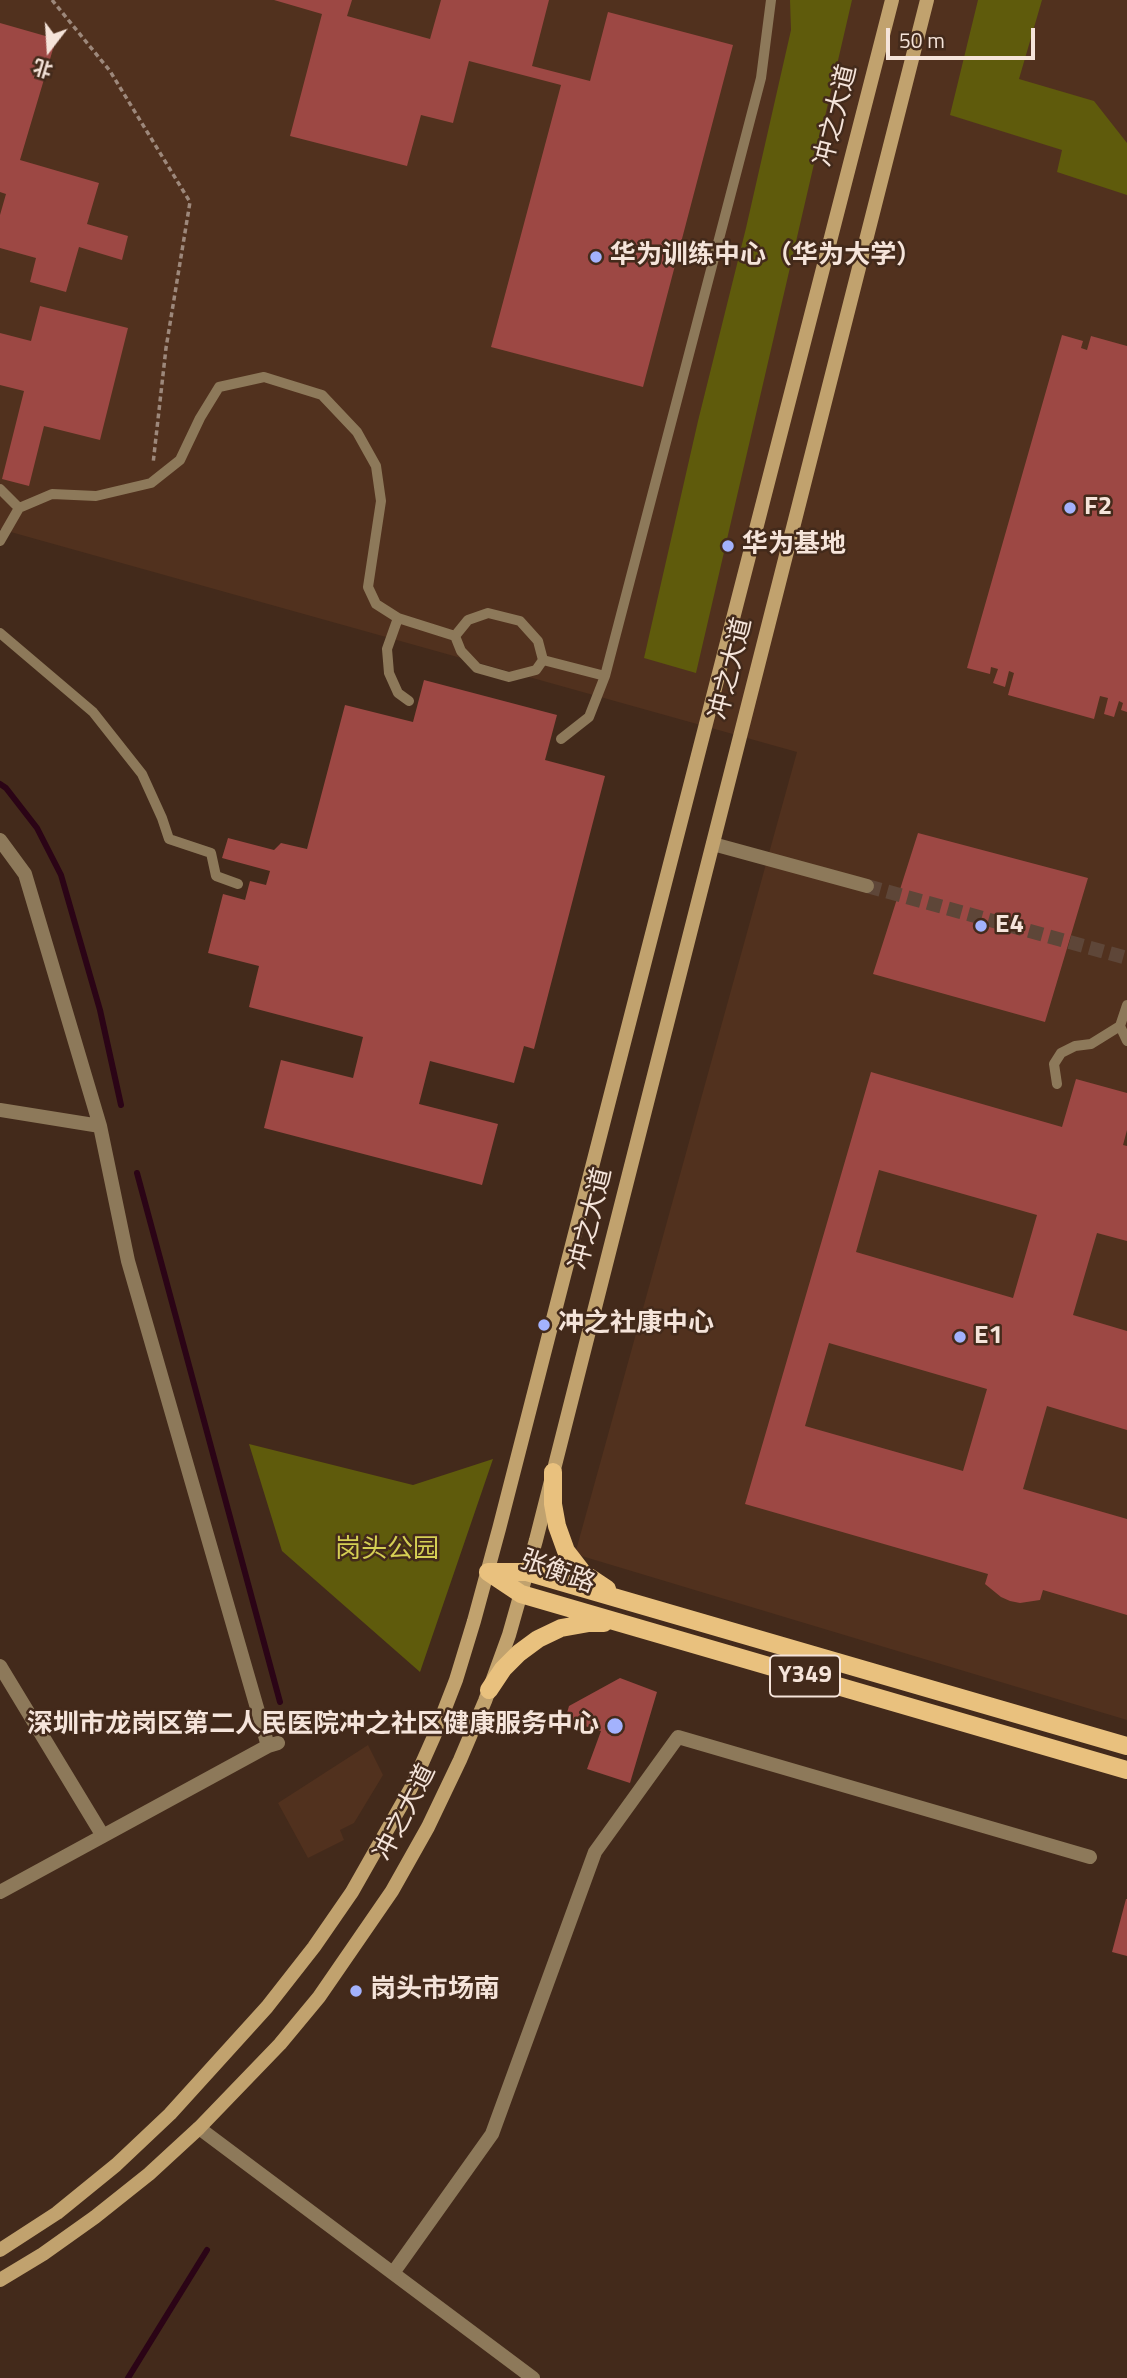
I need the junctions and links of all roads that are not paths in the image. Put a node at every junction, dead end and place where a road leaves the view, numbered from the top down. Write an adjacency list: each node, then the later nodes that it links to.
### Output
1 (771, 0): 11 (lane)
2 (892, 0): 25 (main road, 冲之大道)
3 (927, 0): 15 (main road, 冲之大道)
4 (0, 489): 5 (lane)
5 (19, 508): 6 (lane); 7 (lane)
6 (0, 541)
7 (398, 618): 9 (lane); 12 (lane)
8 (0, 632): 16 (lane)
9 (455, 636): 10 (lane); 10 (lane)
10 (543, 660): 11 (lane)
11 (605, 676): 13 (lane)
12 (409, 701)
13 (561, 738)
14 (0, 840): 23 (street)
15 (713, 844): 17 (street); 24 (main road, 冲之大道)
16 (238, 884)
17 (867, 886)
18 (1127, 1005): 19 (lane)
19 (1120, 1026): 20 (lane); 21 (lane)
20 (1127, 1041)
21 (1058, 1084)
22 (0, 1110): 23 (street)
23 (100, 1126): 34 (street)
24 (553, 1472): 26 (main road, 冲之大道); 28 (main road)
25 (488, 1572): 26 (main road, 张衡路); 27 (main road, 张衡路 / Y349); 38 (main road, 冲之大道)
26 (527, 1572): 27 (main road, 冲之大道); 28 (main road, 张衡路)
27 (521, 1594): 29 (main road, 张衡路 / Y349); 31 (main road, 冲之大道)
28 (632, 1602): 32 (main road, 张衡路)
29 (627, 1624): 31 (main road); 33 (main road, 张衡路 / Y349)
30 (0, 1665): 34 (street)
31 (489, 1690): 37 (main road, 冲之大道)
32 (1127, 1746)
33 (1127, 1770)
34 (103, 1836): 36 (street)
35 (1090, 1857): 39 (street)
36 (0, 1892)
37 (199, 2128): 39 (street); 40 (main road, 冲之大道)
38 (0, 2250)
39 (393, 2273): 41 (street)
40 (0, 2280)
41 (533, 2378)

